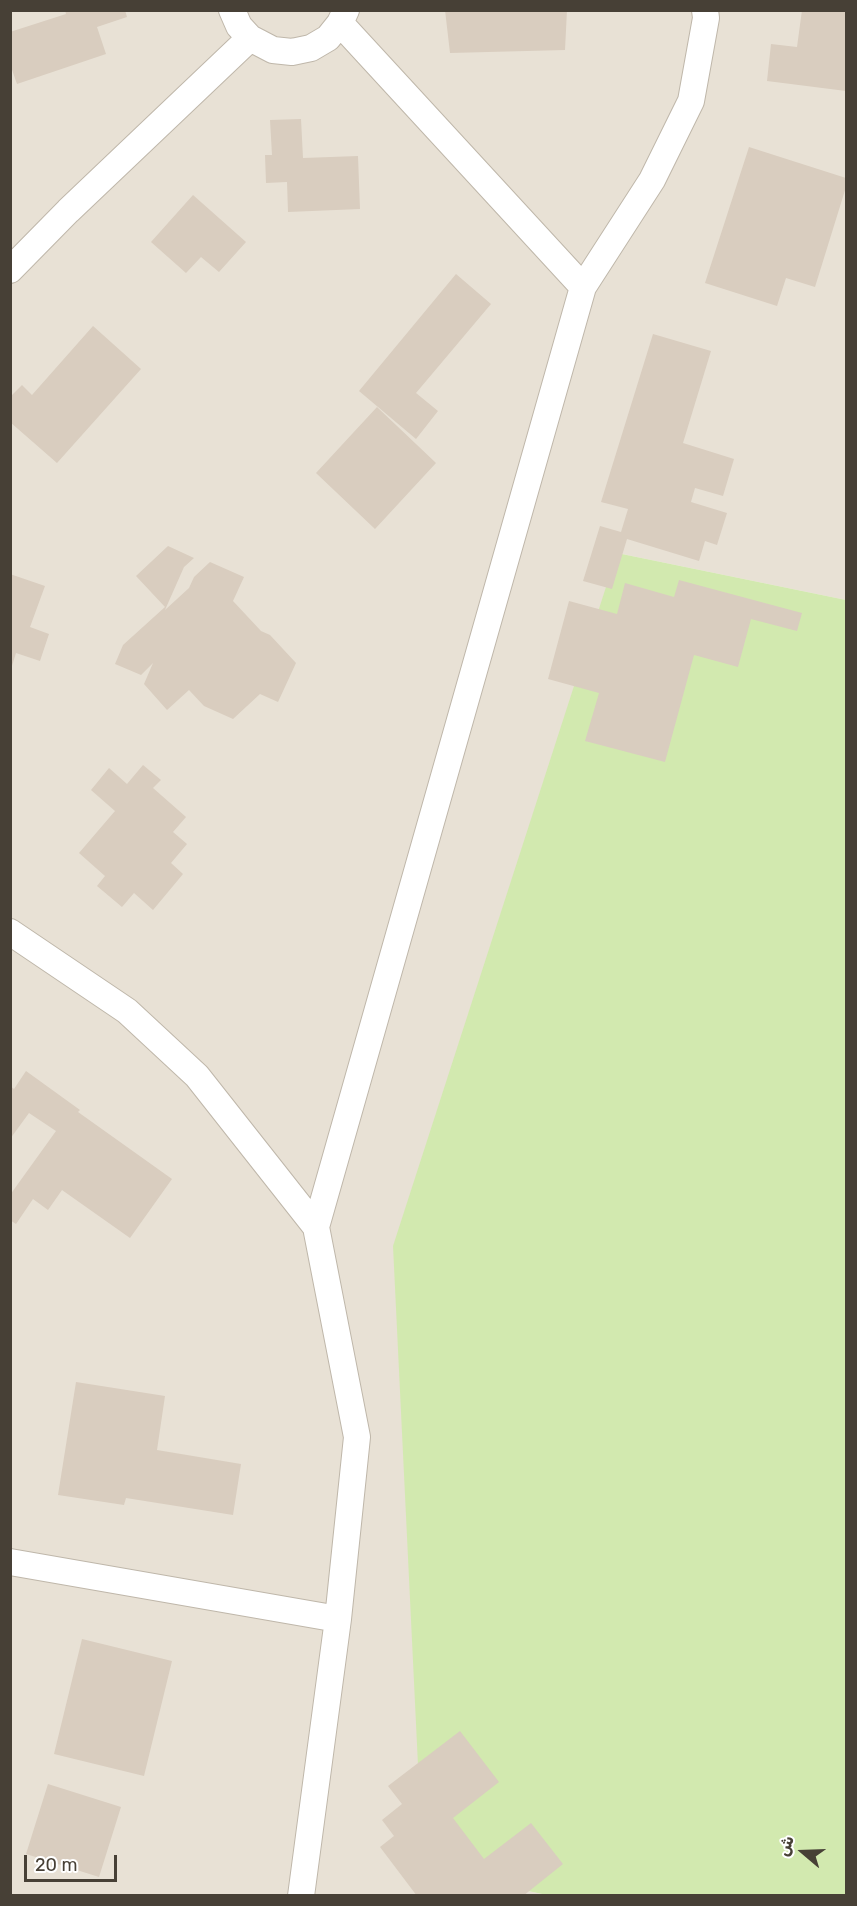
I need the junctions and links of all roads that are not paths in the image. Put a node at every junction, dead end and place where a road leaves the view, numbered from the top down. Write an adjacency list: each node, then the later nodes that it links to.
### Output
1 (232, 10): 4 (street)
2 (705, 10): 6 (street)
3 (343, 17): 4 (street); 6 (street)
4 (250, 38): 5 (street)
5 (10, 270)
6 (584, 287): 8 (street)
7 (10, 932): 8 (street)
8 (316, 1227): 10 (street)
9 (10, 1562): 10 (street)
10 (338, 1619): 11 (street)
11 (301, 1896)

